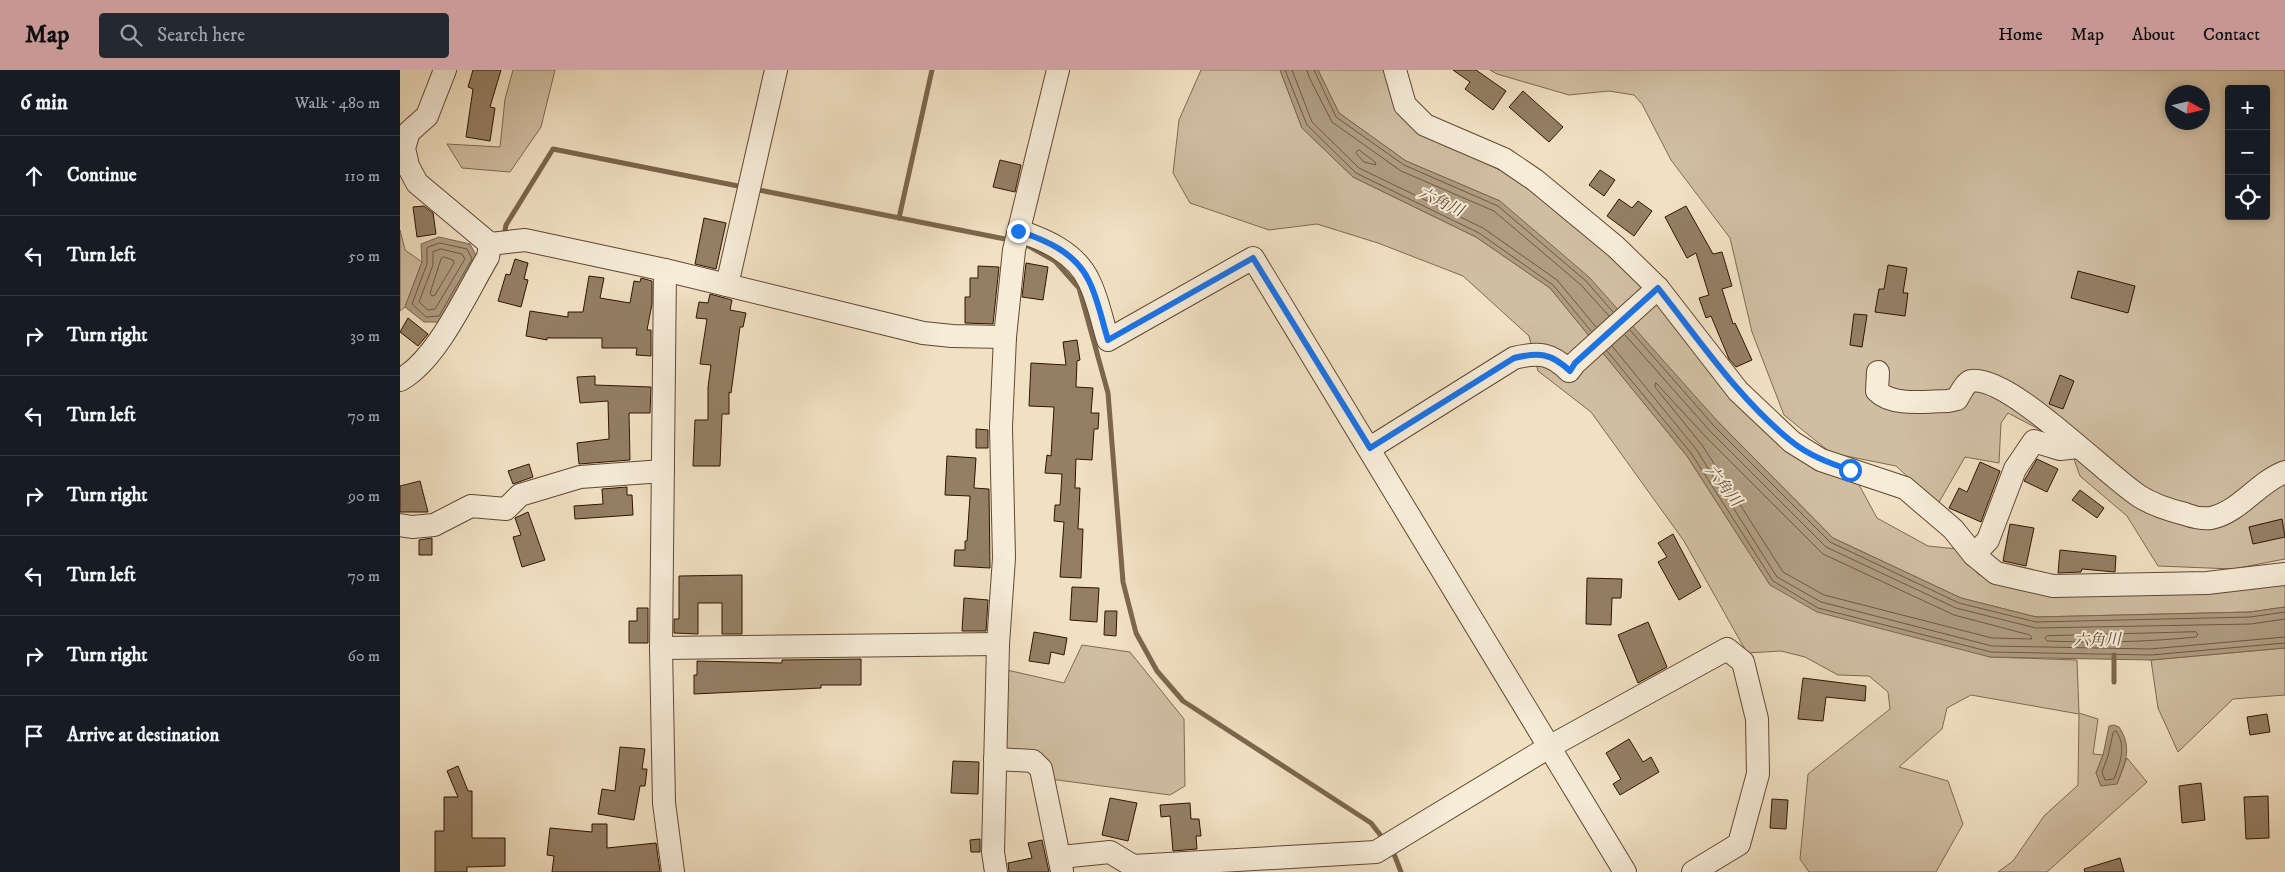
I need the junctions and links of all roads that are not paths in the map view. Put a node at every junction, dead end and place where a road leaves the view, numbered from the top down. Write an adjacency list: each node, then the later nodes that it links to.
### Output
1 (445, 70): 6 (street)
2 (776, 70): 8 (street)
3 (1058, 70): 5 (street)
4 (1395, 70): 9 (street)
5 (1016, 241): 10 (street); 14 (street)
6 (498, 243): 7 (street); 12 (street)
7 (665, 270): 8 (street); 15 (street)
8 (727, 285): 10 (street)
9 (1655, 291): 14 (street); 18 (street)
10 (1005, 336): 20 (street)
11 (1878, 372): 13 (street)
12 (400, 380)
13 (2078, 447): 16 (street); 18 (street)
14 (1370, 448): 22 (street)
15 (663, 471): 17 (street); 21 (street)
16 (2285, 472)
17 (400, 525)
18 (1974, 555): 19 (street)
19 (2285, 574)
20 (998, 644): 21 (street); 23 (street)
21 (661, 648): 25 (street)
22 (1549, 747): 24 (street); 27 (street); 28 (street)
23 (995, 758): 24 (street); 26 (street)
24 (1062, 865)
25 (673, 872)
26 (996, 872)
27 (1625, 872)
28 (1692, 872)

